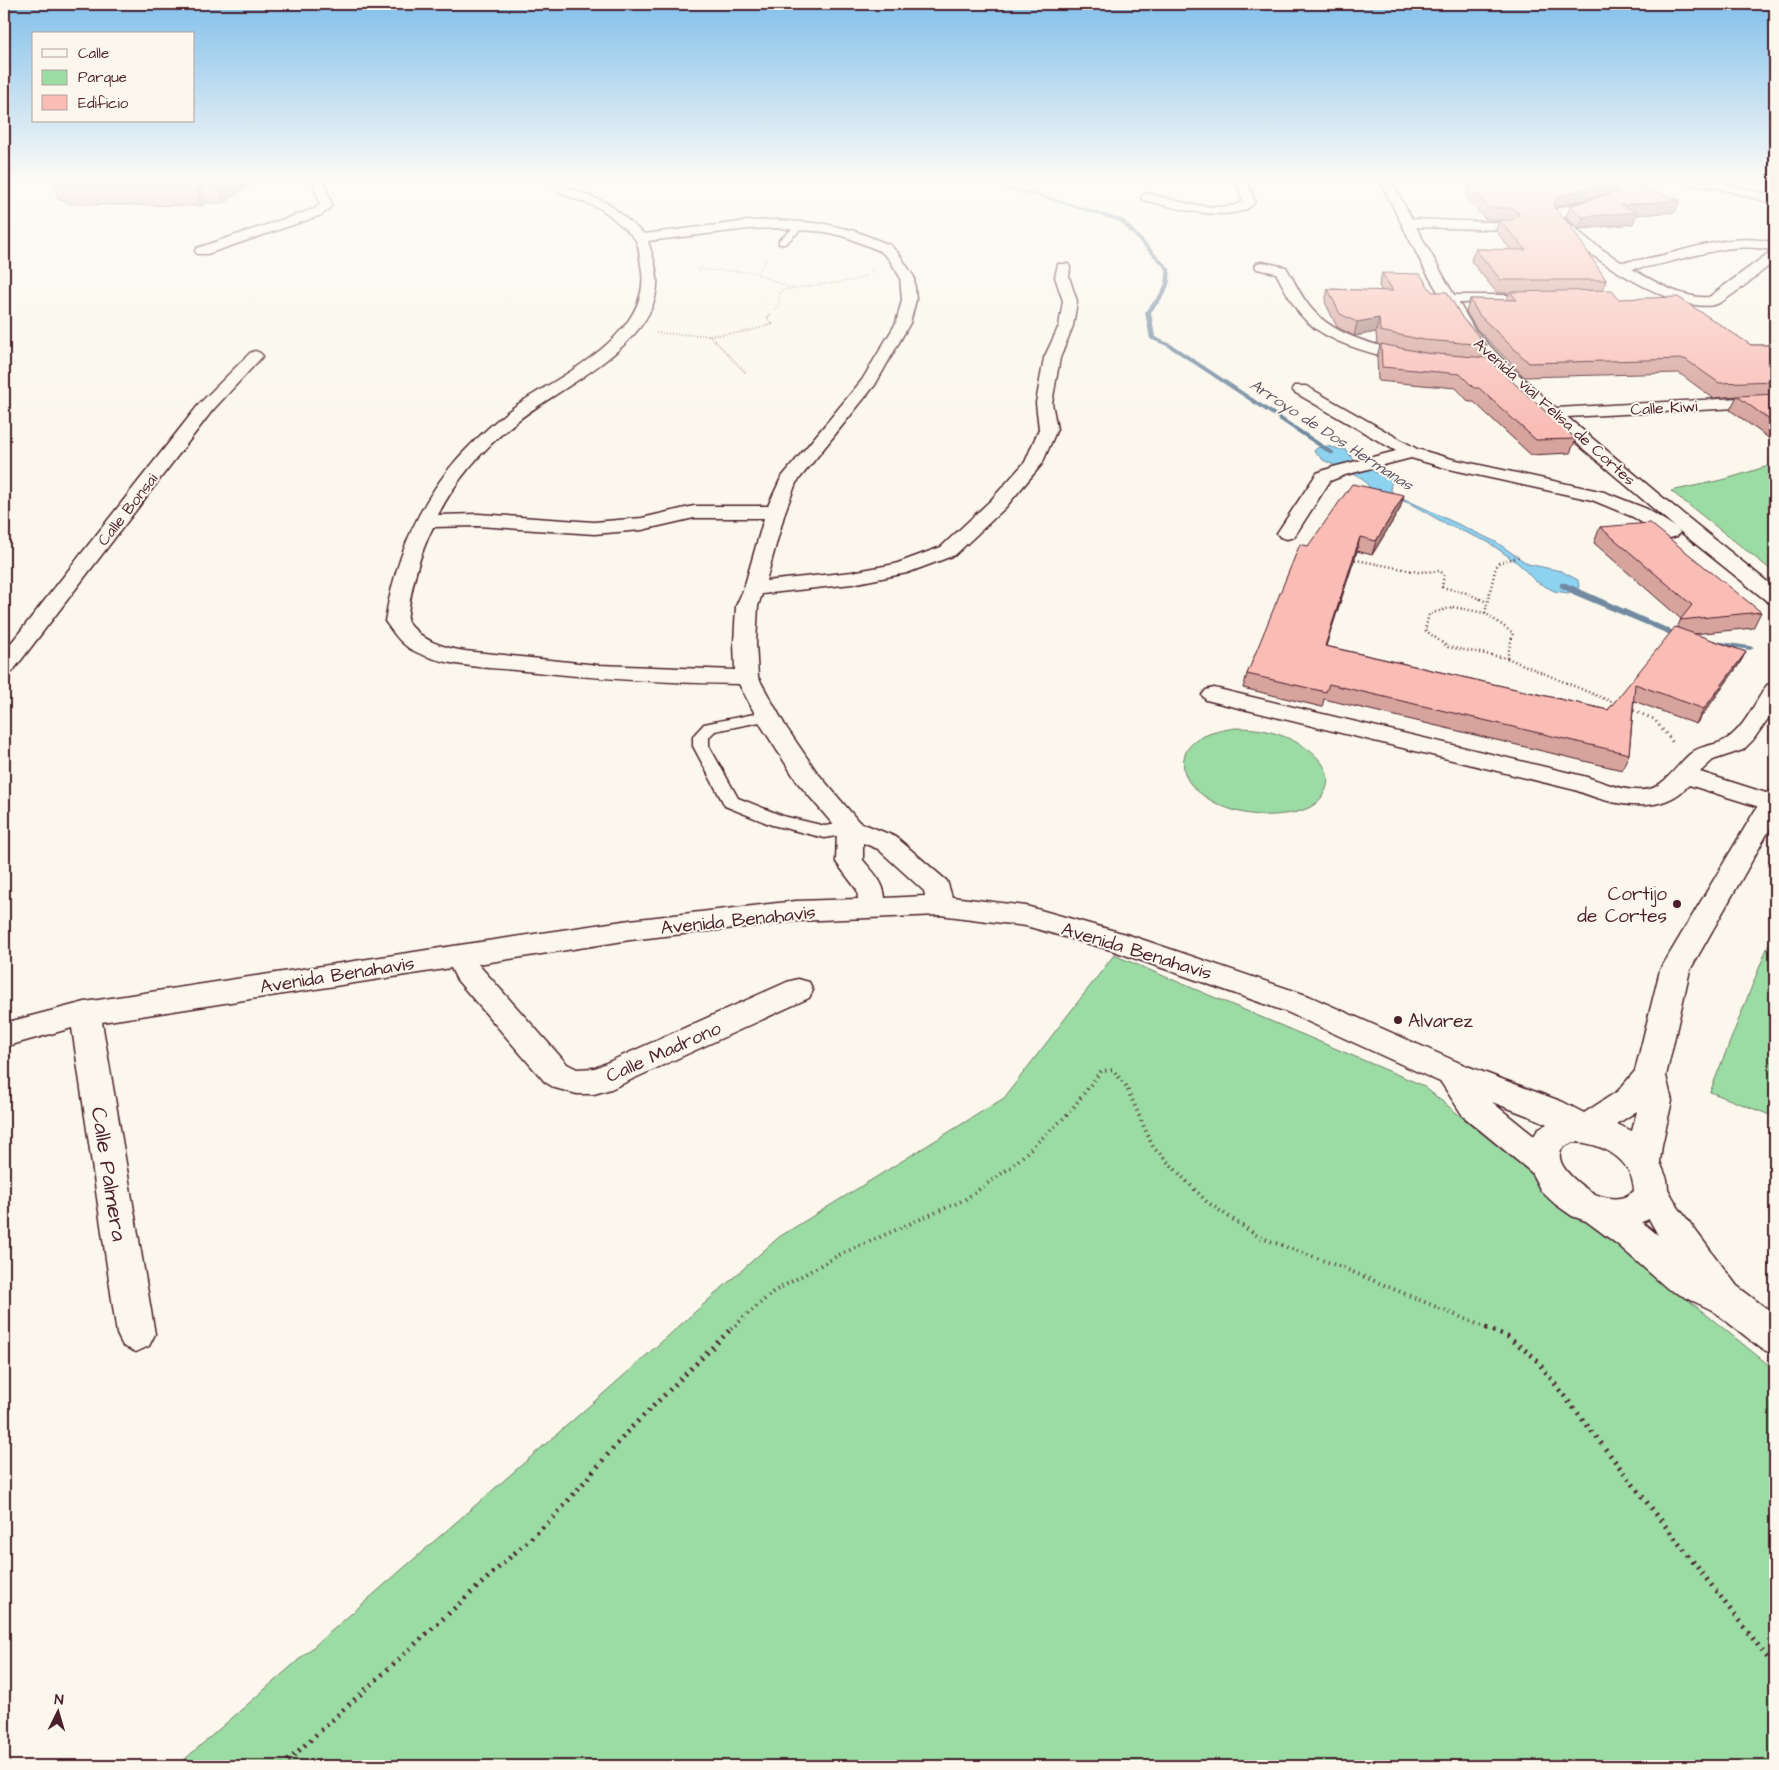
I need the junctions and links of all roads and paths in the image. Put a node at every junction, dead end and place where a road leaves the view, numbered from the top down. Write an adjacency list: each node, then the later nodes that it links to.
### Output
1 (647, 264): 19 (street)
2 (763, 264): 13 (path)
3 (898, 264): 30 (street)
4 (1429, 264): 17 (street, Avenida vial Felisa de Cortes)
5 (1615, 264): 11 (street)
6 (1647, 264): 11 (street)
7 (1754, 264): 15 (street)
8 (703, 266): 13 (path)
9 (871, 266): 14 (path)
10 (1262, 266): 22 (street)
11 (1618, 266): 15 (street)
12 (1063, 267): 35 (street)
13 (756, 272): 14 (path)
14 (791, 288): 20 (path)
15 (1670, 293): 18 (lane)
16 (1556, 298): 17 (street)
17 (1448, 299): 24 (street, Avenida vial Felisa de Cortes)
18 (1679, 308)
19 (628, 331): 20 (path); 31 (street)
20 (708, 335): 25 (path)
21 (255, 356): 40 (street, Calle Bonsai)
22 (1432, 362)
23 (1482, 365): 24 (street)
24 (1500, 366): 28 (street, Avenida vial Felisa de Cortes)
25 (744, 372)
26 (1300, 389): 29 (street)
27 (1775, 401): 28 (street, Calle Kiwi)
28 (1552, 413): 36 (street, Avenida vial Felisa de Cortes)
29 (1411, 453): 32 (street); 39 (street)
30 (775, 512): 31 (street); 35 (street)
31 (425, 522): 42 (street)
32 (1287, 534)
33 (1521, 556): 37 (path)
34 (1350, 558): 37 (path)
35 (754, 588): 42 (street)
36 (1775, 598)
37 (1487, 602): 38 (path)
38 (1485, 613): 41 (path); 41 (path)
39 (1775, 618)
40 (8, 656)
41 (1507, 658): 45 (path)
42 (747, 677): 47 (street)
43 (1775, 690): 48 (street)
44 (1214, 696): 48 (street)
45 (1617, 704)
46 (1626, 708): 48 (path)
47 (769, 716): 50 (street); 50 (lane)
48 (1688, 770): 49 (street)
49 (1774, 801): 58 (street)
50 (850, 828): 51 (street); 52 (street)
51 (940, 905): 52 (street, Avenida Benahavis); 57 (street, Avenida Benahavis)
52 (872, 908): 53 (street, Avenida Benahavis)
53 (460, 955): 54 (street, Calle Madrono); 55 (street, Avenida Benahavis)
54 (798, 990)
55 (85, 1013): 56 (street, Avenida Benahavis); 64 (street, Calle Palmera)
56 (4, 1035)
57 (1451, 1074): 59 (street, Avenida Benahavis); 60 (street, Avenida Benahavis)
58 (1650, 1076): 59 (street); 61 (street)
59 (1587, 1128): 60 (street); 61 (street)
60 (1543, 1162): 62 (street)
61 (1647, 1176): 62 (street); 63 (street)
62 (1598, 1211): 63 (street)
63 (1725, 1298): 65 (street)
64 (136, 1334)
65 (1775, 1337)
66 (1775, 1667): 67 (path)
67 (282, 1766)

